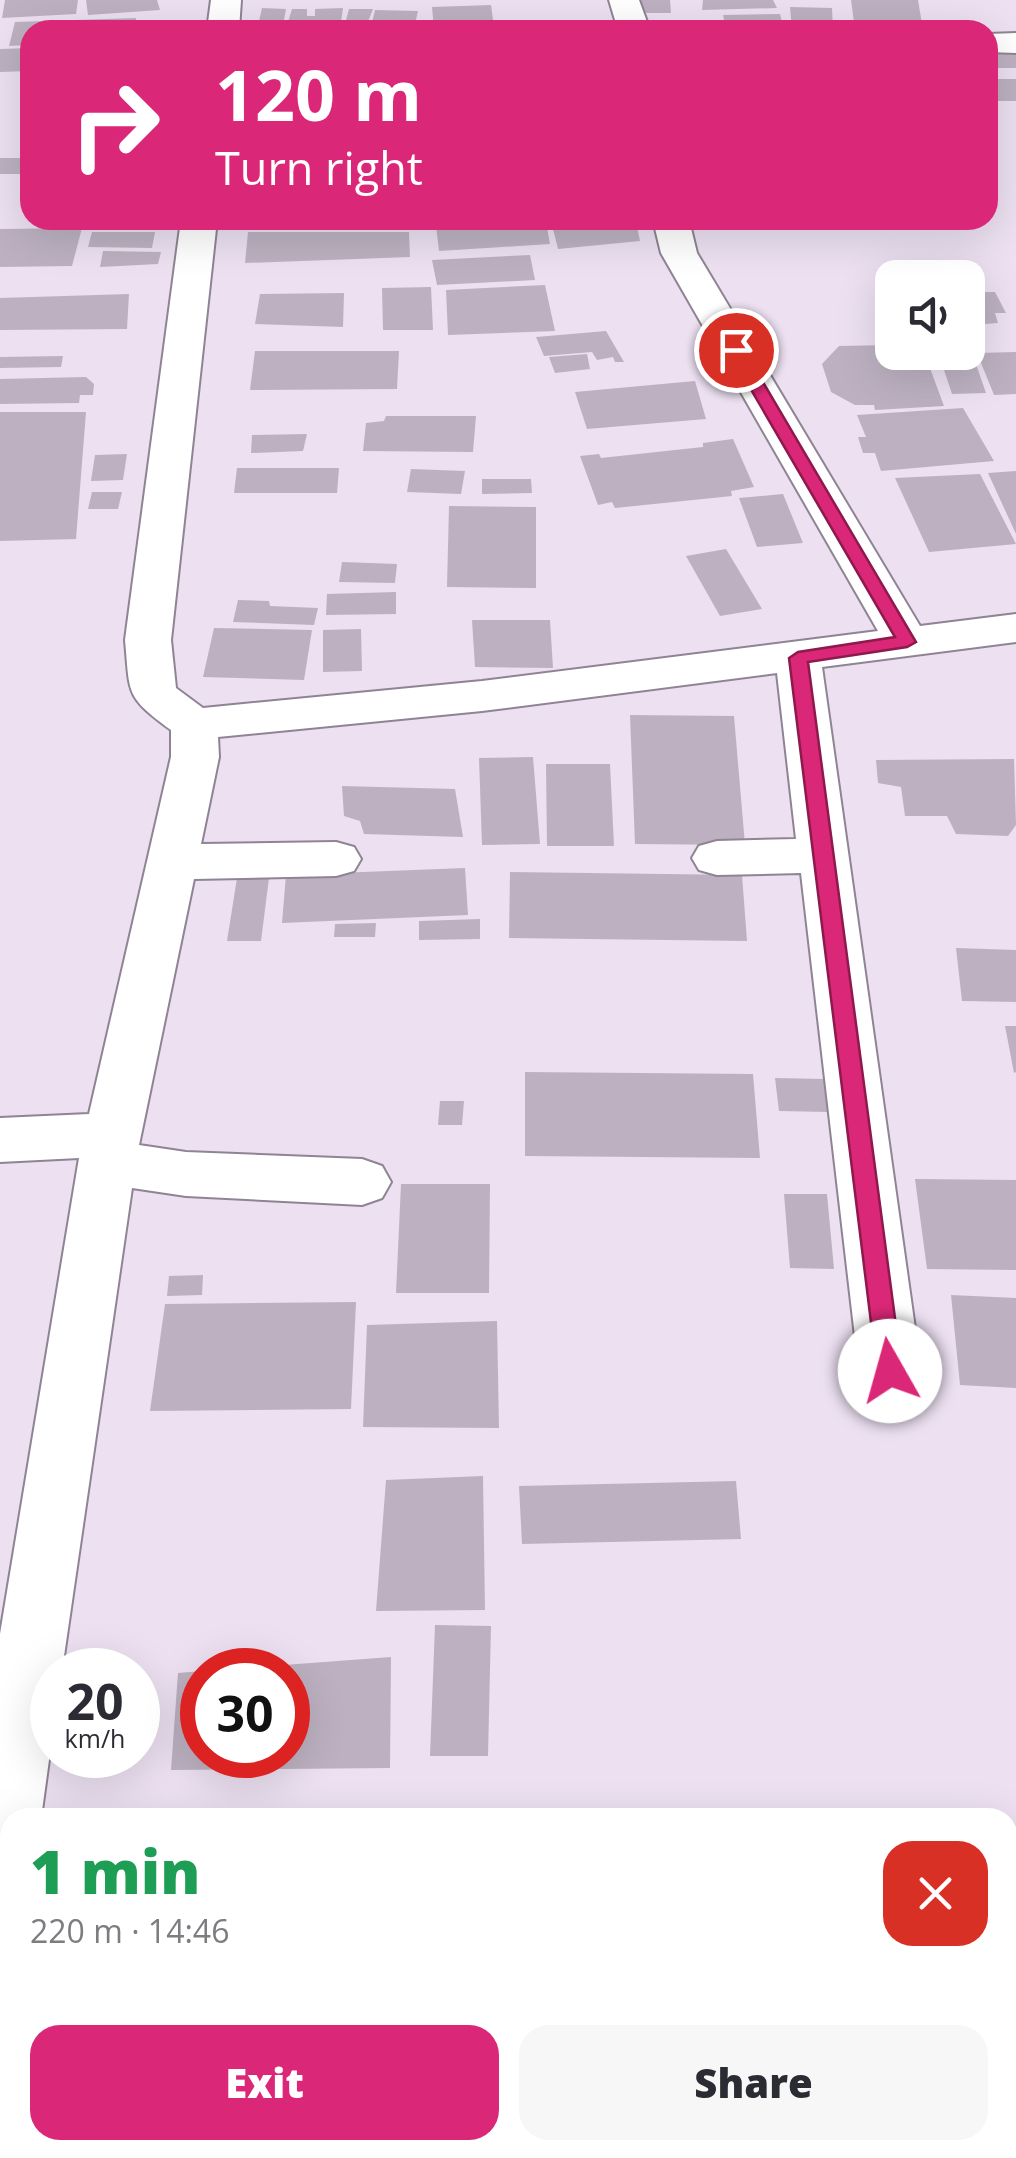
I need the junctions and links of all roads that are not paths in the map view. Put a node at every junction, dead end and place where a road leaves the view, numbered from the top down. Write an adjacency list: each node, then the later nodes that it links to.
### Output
1 (199, 230): 6 (street)
2 (673, 230): 4 (street)
3 (1016, 628): 4 (street)
4 (907, 642): 5 (street)
5 (798, 658): 6 (street); 7 (street)
6 (194, 724): 10 (street)
7 (822, 855): 8 (street); 14 (street)
8 (717, 858)
9 (336, 859): 10 (street)
10 (173, 862): 12 (street)
11 (0, 1140): 12 (street)
12 (110, 1149): 13 (street); 15 (street)
13 (362, 1182)
14 (890, 1371)
15 (7, 1808)

